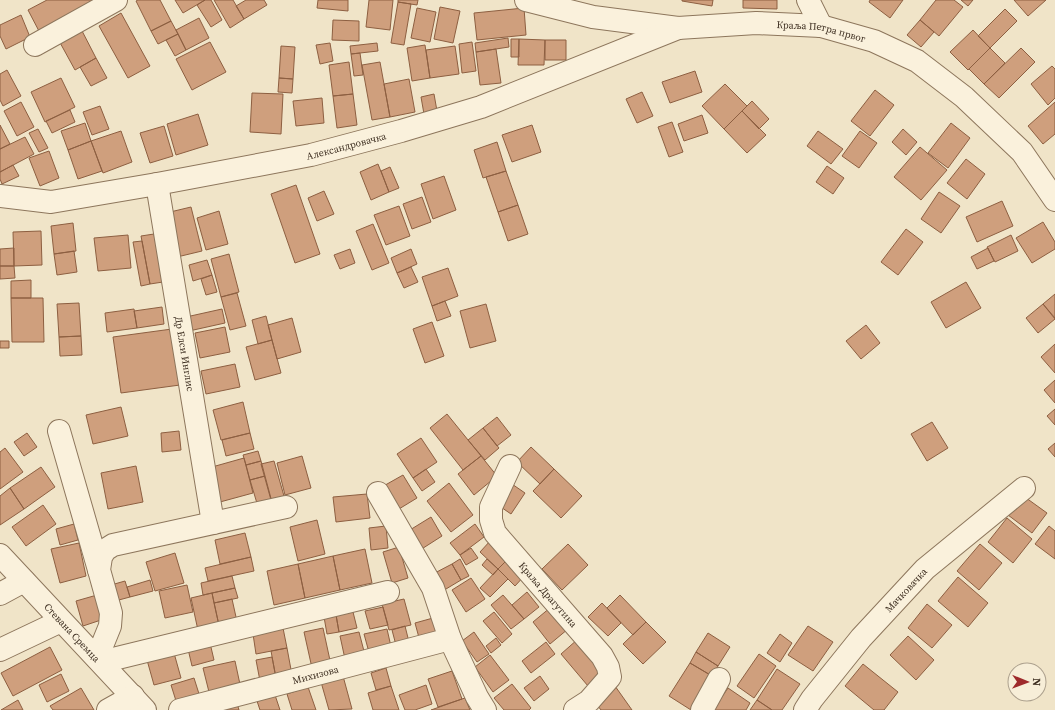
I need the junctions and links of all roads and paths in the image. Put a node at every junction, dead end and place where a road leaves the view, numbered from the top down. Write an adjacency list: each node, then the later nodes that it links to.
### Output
1 (116, 0): 6 (street)
2 (526, 0): 5 (street, Краља Петра првог)
3 (808, 0): 4 (street)
4 (820, 26): 5 (street, Краља Петра првог); 9 (street, Краља Петра првог)
5 (678, 28): 7 (street, Александровачка)
6 (36, 45)
7 (157, 184): 8 (street, Александровачка); 15 (street, Др Елси Инглис)
8 (0, 196)
9 (1055, 200)
10 (59, 431): 17 (street)
11 (510, 466): 30 (street, Краља Драгутина)
12 (1024, 488): 32 (street, Мачковачка)
13 (378, 493): 22 (street)
14 (286, 507): 15 (street)
15 (213, 523): 17 (street)
16 (0, 555): 18 (street, Стевана Сремца)
17 (99, 570): 24 (street)
18 (24, 581): 20 (street); 21 (street, Стевана Сремца)
19 (388, 592): 24 (street)
20 (0, 594)
21 (61, 621): 23 (street); 24 (street, Стевана Сремца)
22 (450, 639): 28 (street, Михизова); 29 (street)
23 (0, 650)
24 (99, 660): 26 (street, Стевана Сремца)
25 (719, 679): 31 (street)
26 (139, 703): 27 (street)
27 (108, 710)
28 (180, 710)
29 (485, 710)
30 (575, 710)
31 (702, 710)
32 (805, 710)

